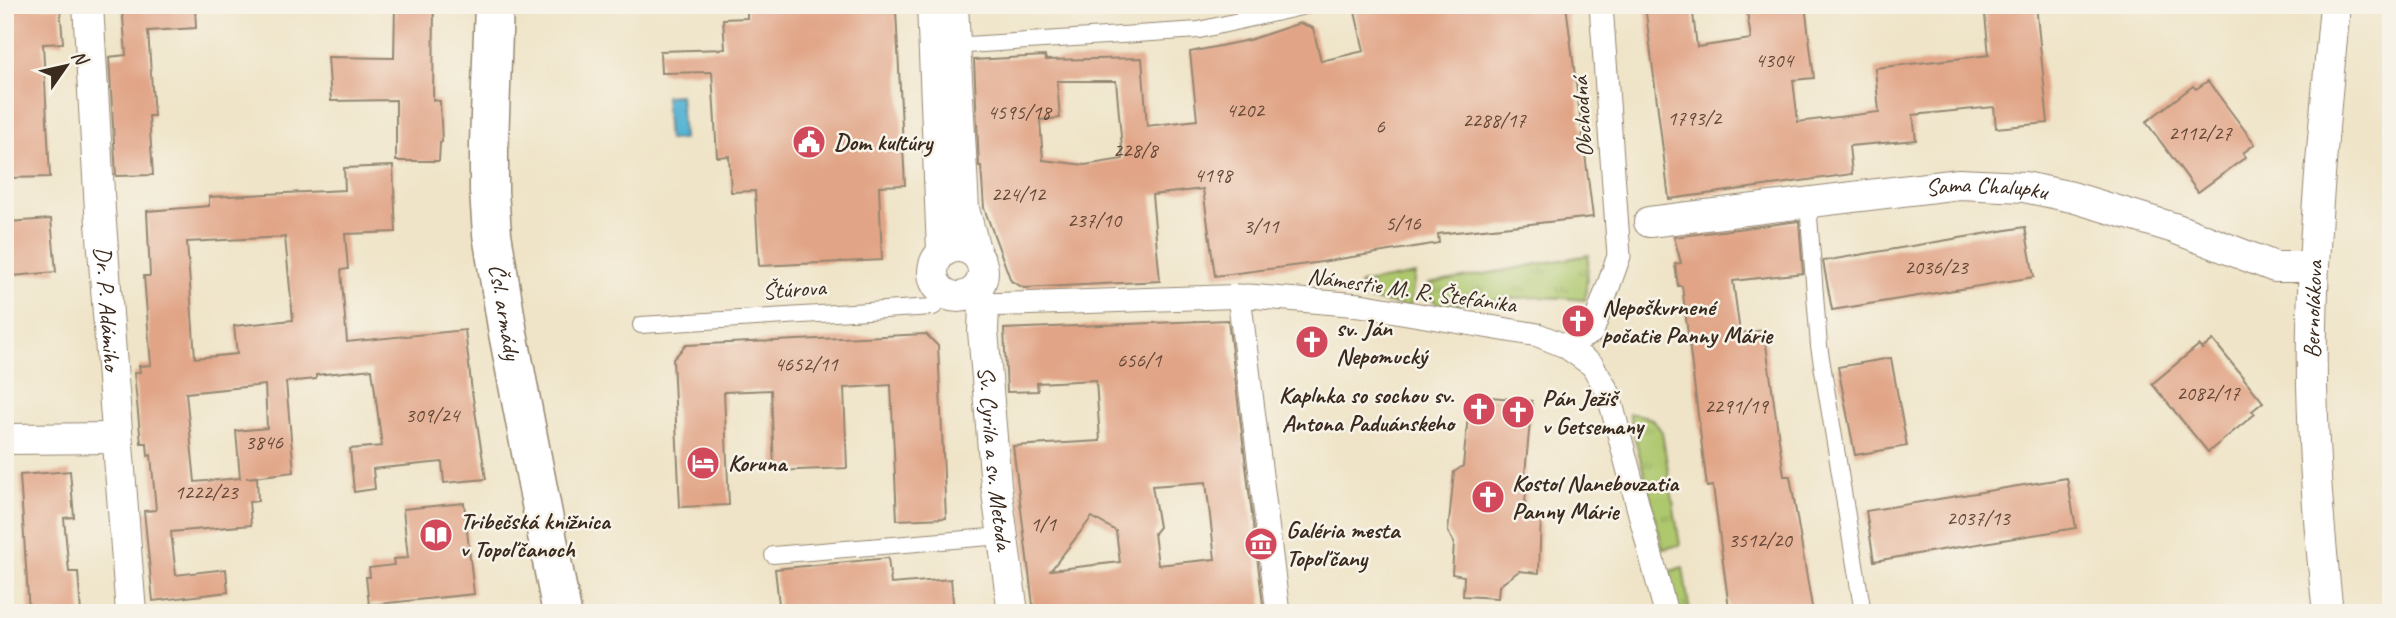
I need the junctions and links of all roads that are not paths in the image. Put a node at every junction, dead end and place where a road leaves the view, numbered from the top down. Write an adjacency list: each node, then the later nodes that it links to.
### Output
1 (88, 5): 20 (street, Dr. P. Adámiho)
2 (494, 5): 25 (main road, Čsl. armády)
3 (932, 5): 8 (street, Sv. Cyrila a sv. Metoda)
4 (953, 5): 8 (street, Sv. Cyrila a sv. Metoda)
5 (1310, 5): 8 (lane)
6 (1601, 5): 13 (street, Obchodná)
7 (2335, 5): 14 (street, Bernolákova)
8 (944, 46): 11 (street, Sv. Cyrila a sv. Metoda); 12 (street, Sv. Cyrila a sv. Metoda)
9 (1808, 204): 10 (street, Sama Chalupku); 14 (street, Sama Chalupku); 29 (lane)
10 (1649, 222): 13 (street)
11 (942, 251): 12 (street); 15 (street, Sv. Cyrila a sv. Metoda)
12 (976, 253): 16 (street, Sv. Cyrila a sv. Metoda)
13 (1619, 256): 19 (street)
14 (2314, 267): 30 (street, Bernolákova)
15 (948, 296): 16 (street); 18 (lane, Štúrova)
16 (982, 296): 17 (street); 22 (street, Sv. Cyrila a sv. Metoda)
17 (1244, 296): 19 (street, Námestie M. R. Štefánika); 27 (street)
18 (640, 324)
19 (1565, 346): 28 (street, Námestie M. R. Štefánika)
20 (117, 438): 21 (street); 24 (street, Dr. P. Adámiho)
21 (5, 439)
22 (1002, 536): 23 (lane); 26 (street, Sv. Cyrila a sv. Metoda)
23 (773, 555)
24 (131, 613)
25 (562, 613)
26 (1013, 613)
27 (1278, 613)
28 (1666, 613)
29 (1863, 613)
30 (2328, 613)

